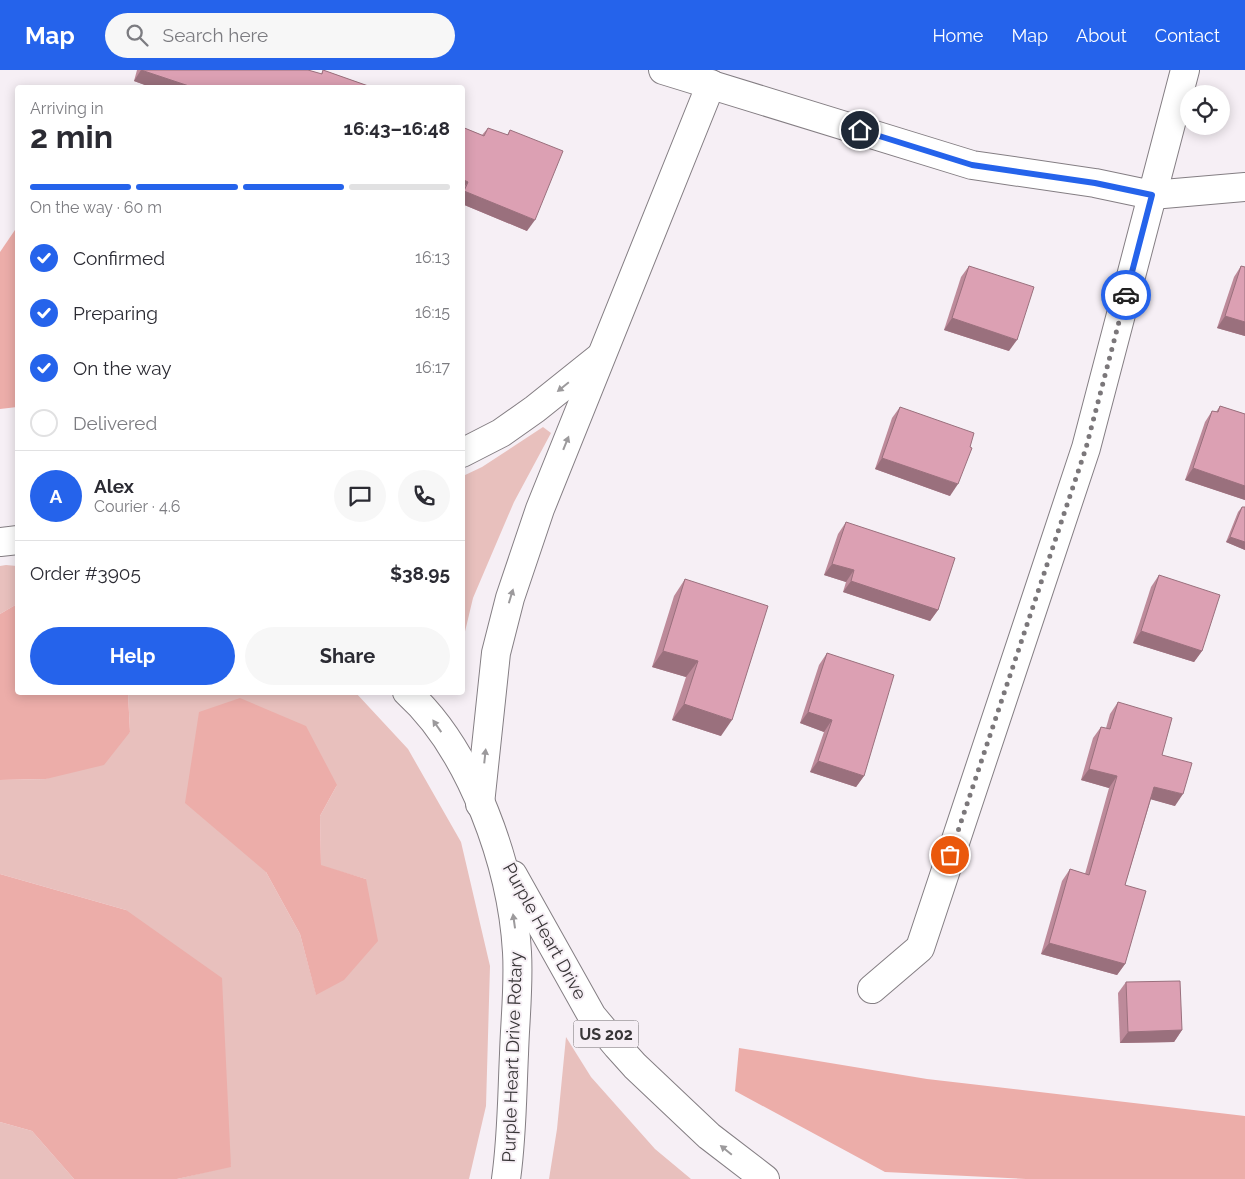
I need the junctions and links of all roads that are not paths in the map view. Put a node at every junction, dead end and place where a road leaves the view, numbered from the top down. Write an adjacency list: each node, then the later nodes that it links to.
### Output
1 (663, 70): 3 (street)
2 (1185, 70): 5 (street)
3 (711, 84): 5 (street); 6 (street)
4 (1245, 187): 5 (street)
5 (1152, 195): 13 (street)
6 (602, 356): 7 (street, one-way to 7); 11 (street, one-way to 6)
7 (465, 451)
8 (15, 540): 9 (street)
9 (0, 542)
10 (410, 695): 11 (street, Purple Heart Drive Rotary / US 202, one-way to 10)
11 (480, 804): 12 (street, Purple Heart Drive Rotary / US 202)
12 (498, 848): 14 (street, Purple Heart Drive Rotary, one-way to 12); 15 (street, Purple Heart Drive / US 202, one-way to 12)
13 (872, 989)
14 (506, 1179)
15 (765, 1179)

